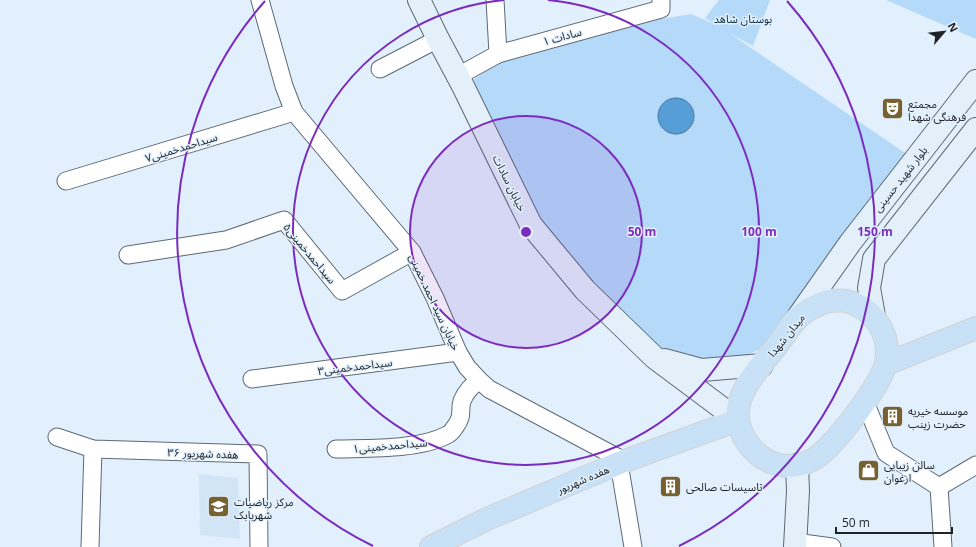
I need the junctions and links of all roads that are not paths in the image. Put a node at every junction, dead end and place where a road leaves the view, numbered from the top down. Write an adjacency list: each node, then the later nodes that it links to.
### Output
1 (260, 0): 10 (street, خیابان سید احمد خمینی)
2 (419, 0): 5 (street, خیابان سادات)
3 (495, 0): 6 (street)
4 (661, 0): 6 (street, سادات ۱)
5 (438, 39): 7 (street); 8 (street, خیابان سادات)
6 (498, 54): 8 (street, سادات ۱)
7 (380, 69)
8 (458, 76): 21 (street, خیابان سادات)
9 (976, 81): 13 (street, بلوار شهید حسینی)
10 (294, 112): 12 (street, سیداحمدخمینی۷); 14 (street, خیابان سید احمد خمینی)
11 (976, 128): 16 (street)
12 (66, 181)
13 (850, 243): 16 (street); 18 (street, بلوار شهید حسینی)
14 (412, 252): 15 (street, سیداحمدخمینی۵); 20 (street, خیابان سید احمد خمینی)
15 (128, 255)
16 (874, 259): 17 (street)
17 (874, 316): 18 (main road, میدان شهدا); 22 (main road, میدان شهدا)
18 (798, 317): 23 (main road, میدان شهدا)
19 (976, 328): 22 (main road)
20 (458, 352): 24 (street, سیداحمدخمینی۳); 25 (street, خیابان سید احمد خمینی)
21 (655, 358): 23 (street); 27 (street, خیابان سادات)
22 (886, 364): 26 (main road, میدان شهدا)
23 (762, 365): 27 (main road, میدان شهدا)
24 (252, 379)
25 (479, 380): 30 (street, سیداحمدخمینی۱); 31 (street, خیابان سید احمد خمینی)
26 (865, 402): 32 (main road, میدان شهدا); 34 (street)
27 (738, 420): 31 (main road, هفده شهریور); 32 (main road, میدان شهدا)
28 (57, 436): 29 (street, هفده شهریور ۳۶)
29 (93, 449): 36 (street); 37 (street, هفده شهریور ۳۶)
30 (336, 449)
31 (623, 463): 38 (main road, هفده شهریور); 39 (street)
32 (797, 465): 35 (street)
33 (976, 466): 34 (street)
34 (939, 487): 41 (street)
35 (795, 544): 40 (street)
36 (90, 547)
37 (259, 547)
38 (432, 547)
39 (636, 547)
40 (832, 547)
41 (943, 547)

